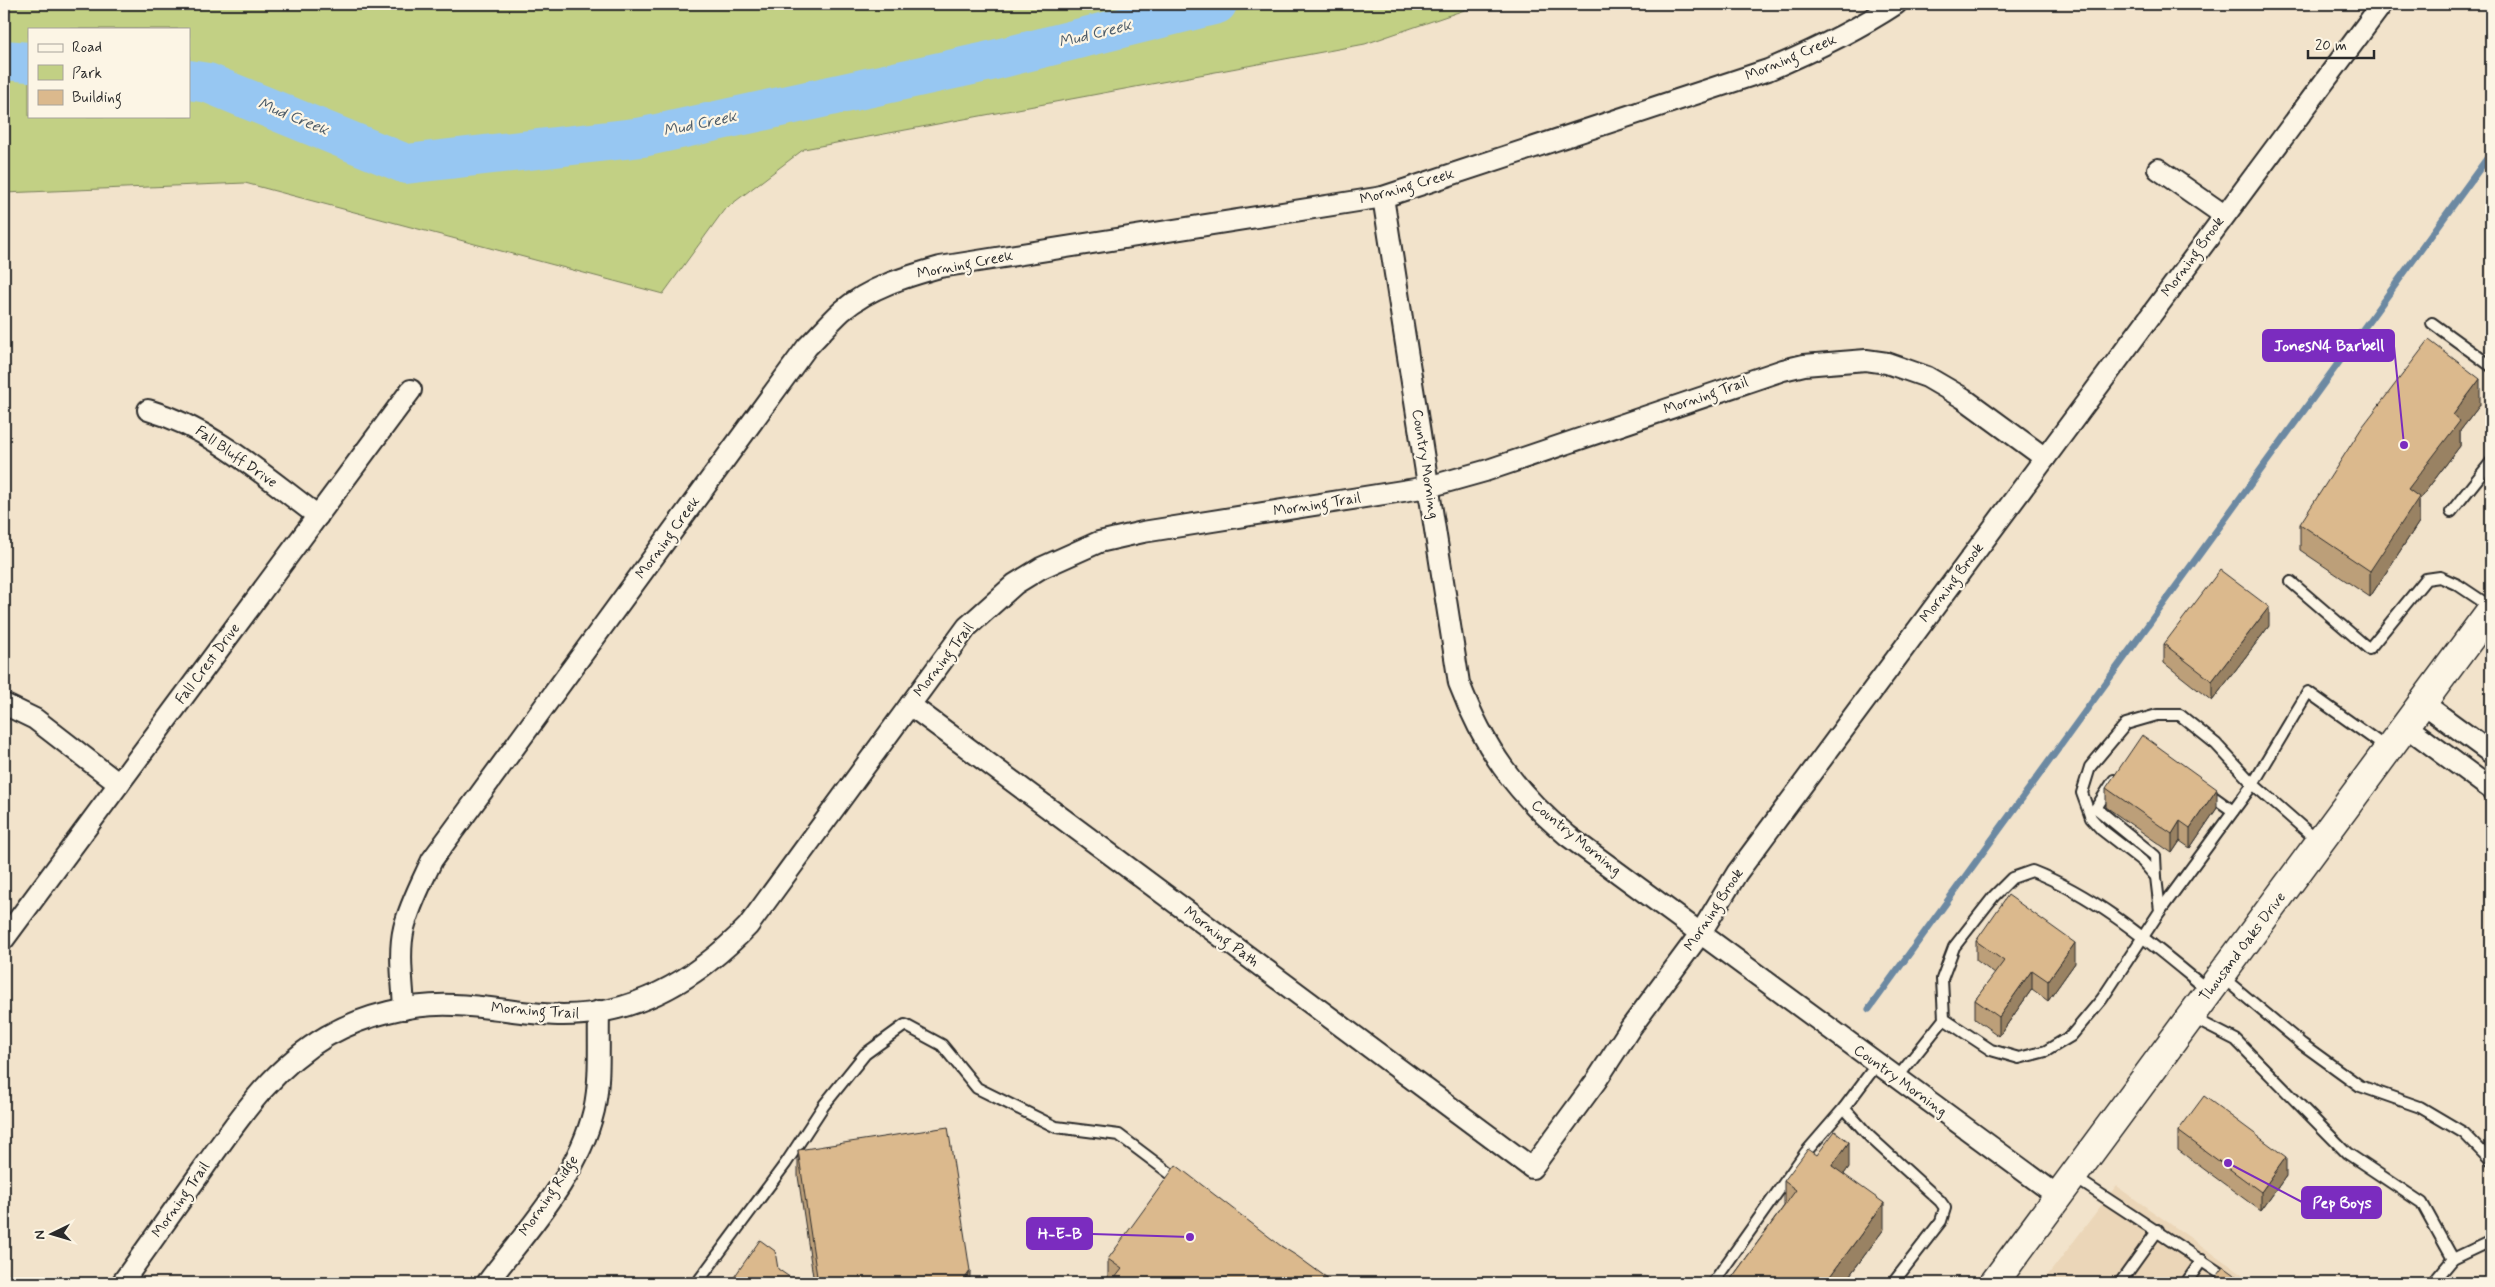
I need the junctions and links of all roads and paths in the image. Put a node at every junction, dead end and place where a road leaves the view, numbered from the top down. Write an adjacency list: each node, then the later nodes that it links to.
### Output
1 (1896, 4): 4 (street, Morning Creek)
2 (2382, 4): 5 (street, Morning Brook)
3 (2158, 169): 5 (street)
4 (1383, 197): 12 (street, Country Morning); 36 (street, Morning Creek)
5 (2224, 216): 10 (street, Morning Brook)
6 (2432, 323): 7 (lane)
7 (2491, 366)
8 (411, 390): 14 (street, Fall Crest Drive)
9 (148, 410): 14 (street, Fall Bluff Drive)
10 (2045, 458): 12 (street, Morning Trail); 32 (street, Morning Brook)
11 (2491, 462): 13 (lane)
12 (1428, 487): 19 (street, Morning Trail); 32 (street, Country Morning)
13 (2452, 512)
14 (318, 516): 24 (street, Fall Crest Drive)
15 (2291, 582): 16 (lane)
16 (2491, 609): 17 (main road, Thousand Oaks Drive)
17 (2423, 703): 20 (main road, Thousand Oaks Drive); 22 (street)
18 (4, 704): 24 (street)
19 (910, 705): 37 (street, Morning Trail); 44 (street, Morning Path)
20 (2406, 726): 21 (main road, Thousand Oaks Drive); 27 (street)
21 (2389, 750): 25 (lane); 29 (main road, Thousand Oaks Drive)
22 (2491, 754)
23 (2122, 767): 30 (lane)
24 (119, 784): 34 (street, Fall Crest Drive)
25 (2253, 784): 28 (lane); 29 (lane); 30 (lane)
26 (2201, 788): 28 (lane)
27 (2491, 789)
28 (2233, 811): 31 (lane)
29 (2320, 843): 35 (main road, Thousand Oaks Drive)
30 (2156, 877): 31 (lane)
31 (2160, 911): 33 (lane)
32 (1700, 934): 40 (street, Country Morning); 44 (street, Morning Brook)
33 (2144, 937): 35 (lane); 39 (lane); 39 (lane)
34 (4, 939)
35 (2215, 984): 38 (main road, Thousand Oaks Drive); 43 (lane)
36 (404, 1009): 37 (street, Morning Trail); 51 (street, Morning Trail)
37 (599, 1011): 52 (street, Morning Ridge)
38 (2191, 1017): 46 (main road, Thousand Oaks Drive); 50 (lane)
39 (1944, 1018): 41 (lane)
40 (1877, 1064): 41 (street, Country Morning); 42 (lane)
41 (1897, 1078): 46 (street, Country Morning)
42 (1844, 1108): 54 (lane); 55 (lane)
43 (2491, 1162)
44 (1532, 1168)
45 (1186, 1185): 53 (lane)
46 (2066, 1186): 47 (lane); 56 (main road, Thousand Oaks Drive)
47 (2158, 1230): 49 (lane); 57 (lane)
48 (2491, 1241): 50 (lane)
49 (2202, 1260): 58 (lane); 59 (lane)
50 (2453, 1260): 60 (lane)
51 (122, 1283)
52 (487, 1283)
53 (697, 1283)
54 (1713, 1283)
55 (1893, 1283)
56 (1994, 1283)
57 (2120, 1283)
58 (2186, 1283)
59 (2236, 1283)
60 (2434, 1283)

